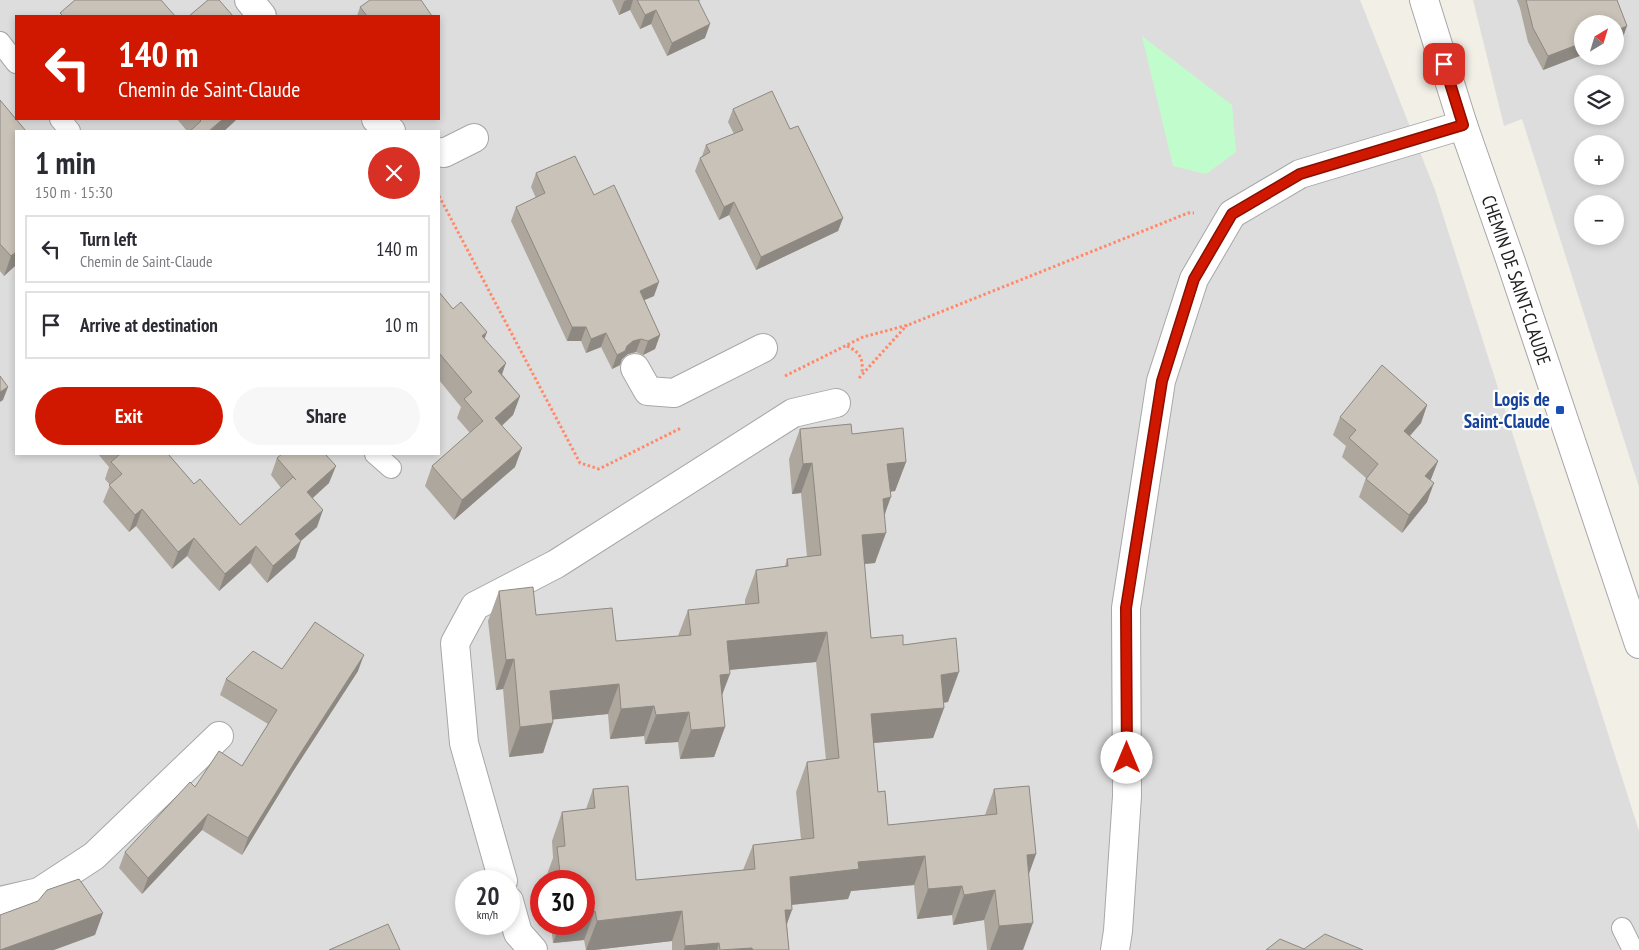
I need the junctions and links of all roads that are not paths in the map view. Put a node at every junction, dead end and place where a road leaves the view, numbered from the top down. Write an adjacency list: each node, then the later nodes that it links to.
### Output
1 (249, 0): 3 (street)
2 (1424, 0): 8 (street, CHEMIN DE SAINT-CLAUDE)
3 (261, 15)
4 (0, 42): 5 (lane)
5 (15, 62)
6 (61, 120): 9 (lane)
7 (377, 120): 10 (street)
8 (1463, 125): 18 (street, CHEMIN DE SAINT-CLAUDE); 25 (street)
9 (69, 130)
10 (391, 130)
11 (474, 138): 12 (street)
12 (440, 152)
13 (763, 348): 14 (street)
14 (635, 368)
15 (836, 403): 20 (street)
16 (376, 455): 17 (lane)
17 (391, 468)
18 (1639, 644)
19 (219, 736): 21 (street)
20 (500, 870)
21 (0, 901)
22 (1622, 928): 26 (lane)
23 (520, 935): 24 (street)
24 (533, 950)
25 (1115, 950)
26 (1633, 950)

